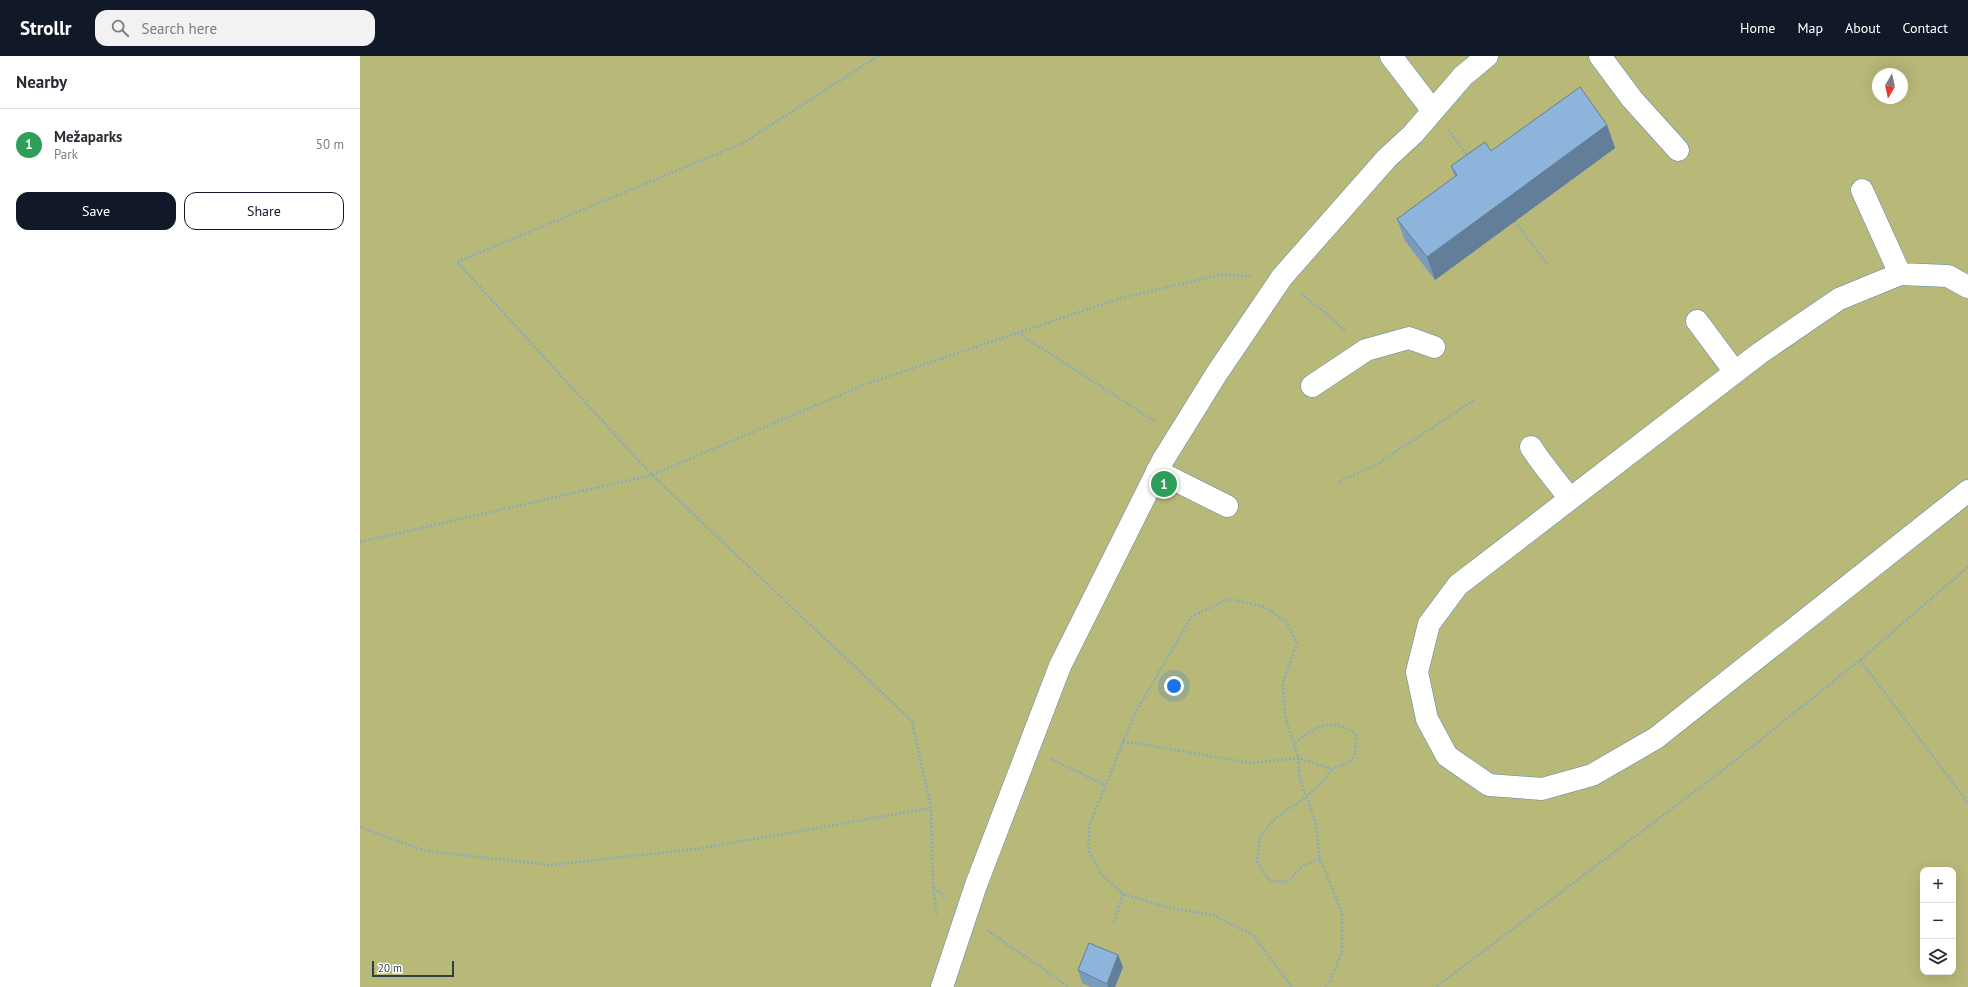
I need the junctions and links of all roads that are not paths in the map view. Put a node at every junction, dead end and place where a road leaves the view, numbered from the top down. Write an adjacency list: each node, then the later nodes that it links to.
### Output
1 (1391, 56): 4 (street)
2 (1487, 56): 4 (street)
3 (1600, 56): 5 (street)
4 (1433, 111): 14 (street)
5 (1678, 150)
6 (1862, 190): 7 (street)
7 (1900, 274): 8 (street); 11 (street)
8 (1968, 287)
9 (1697, 321): 11 (street)
10 (1434, 346): 12 (street)
11 (1735, 372): 16 (street)
12 (1312, 386)
13 (1530, 447): 16 (street)
14 (1158, 471): 17 (street); 18 (street)
15 (1968, 491): 16 (street)
16 (1570, 499)
17 (1227, 506)
18 (942, 987)

